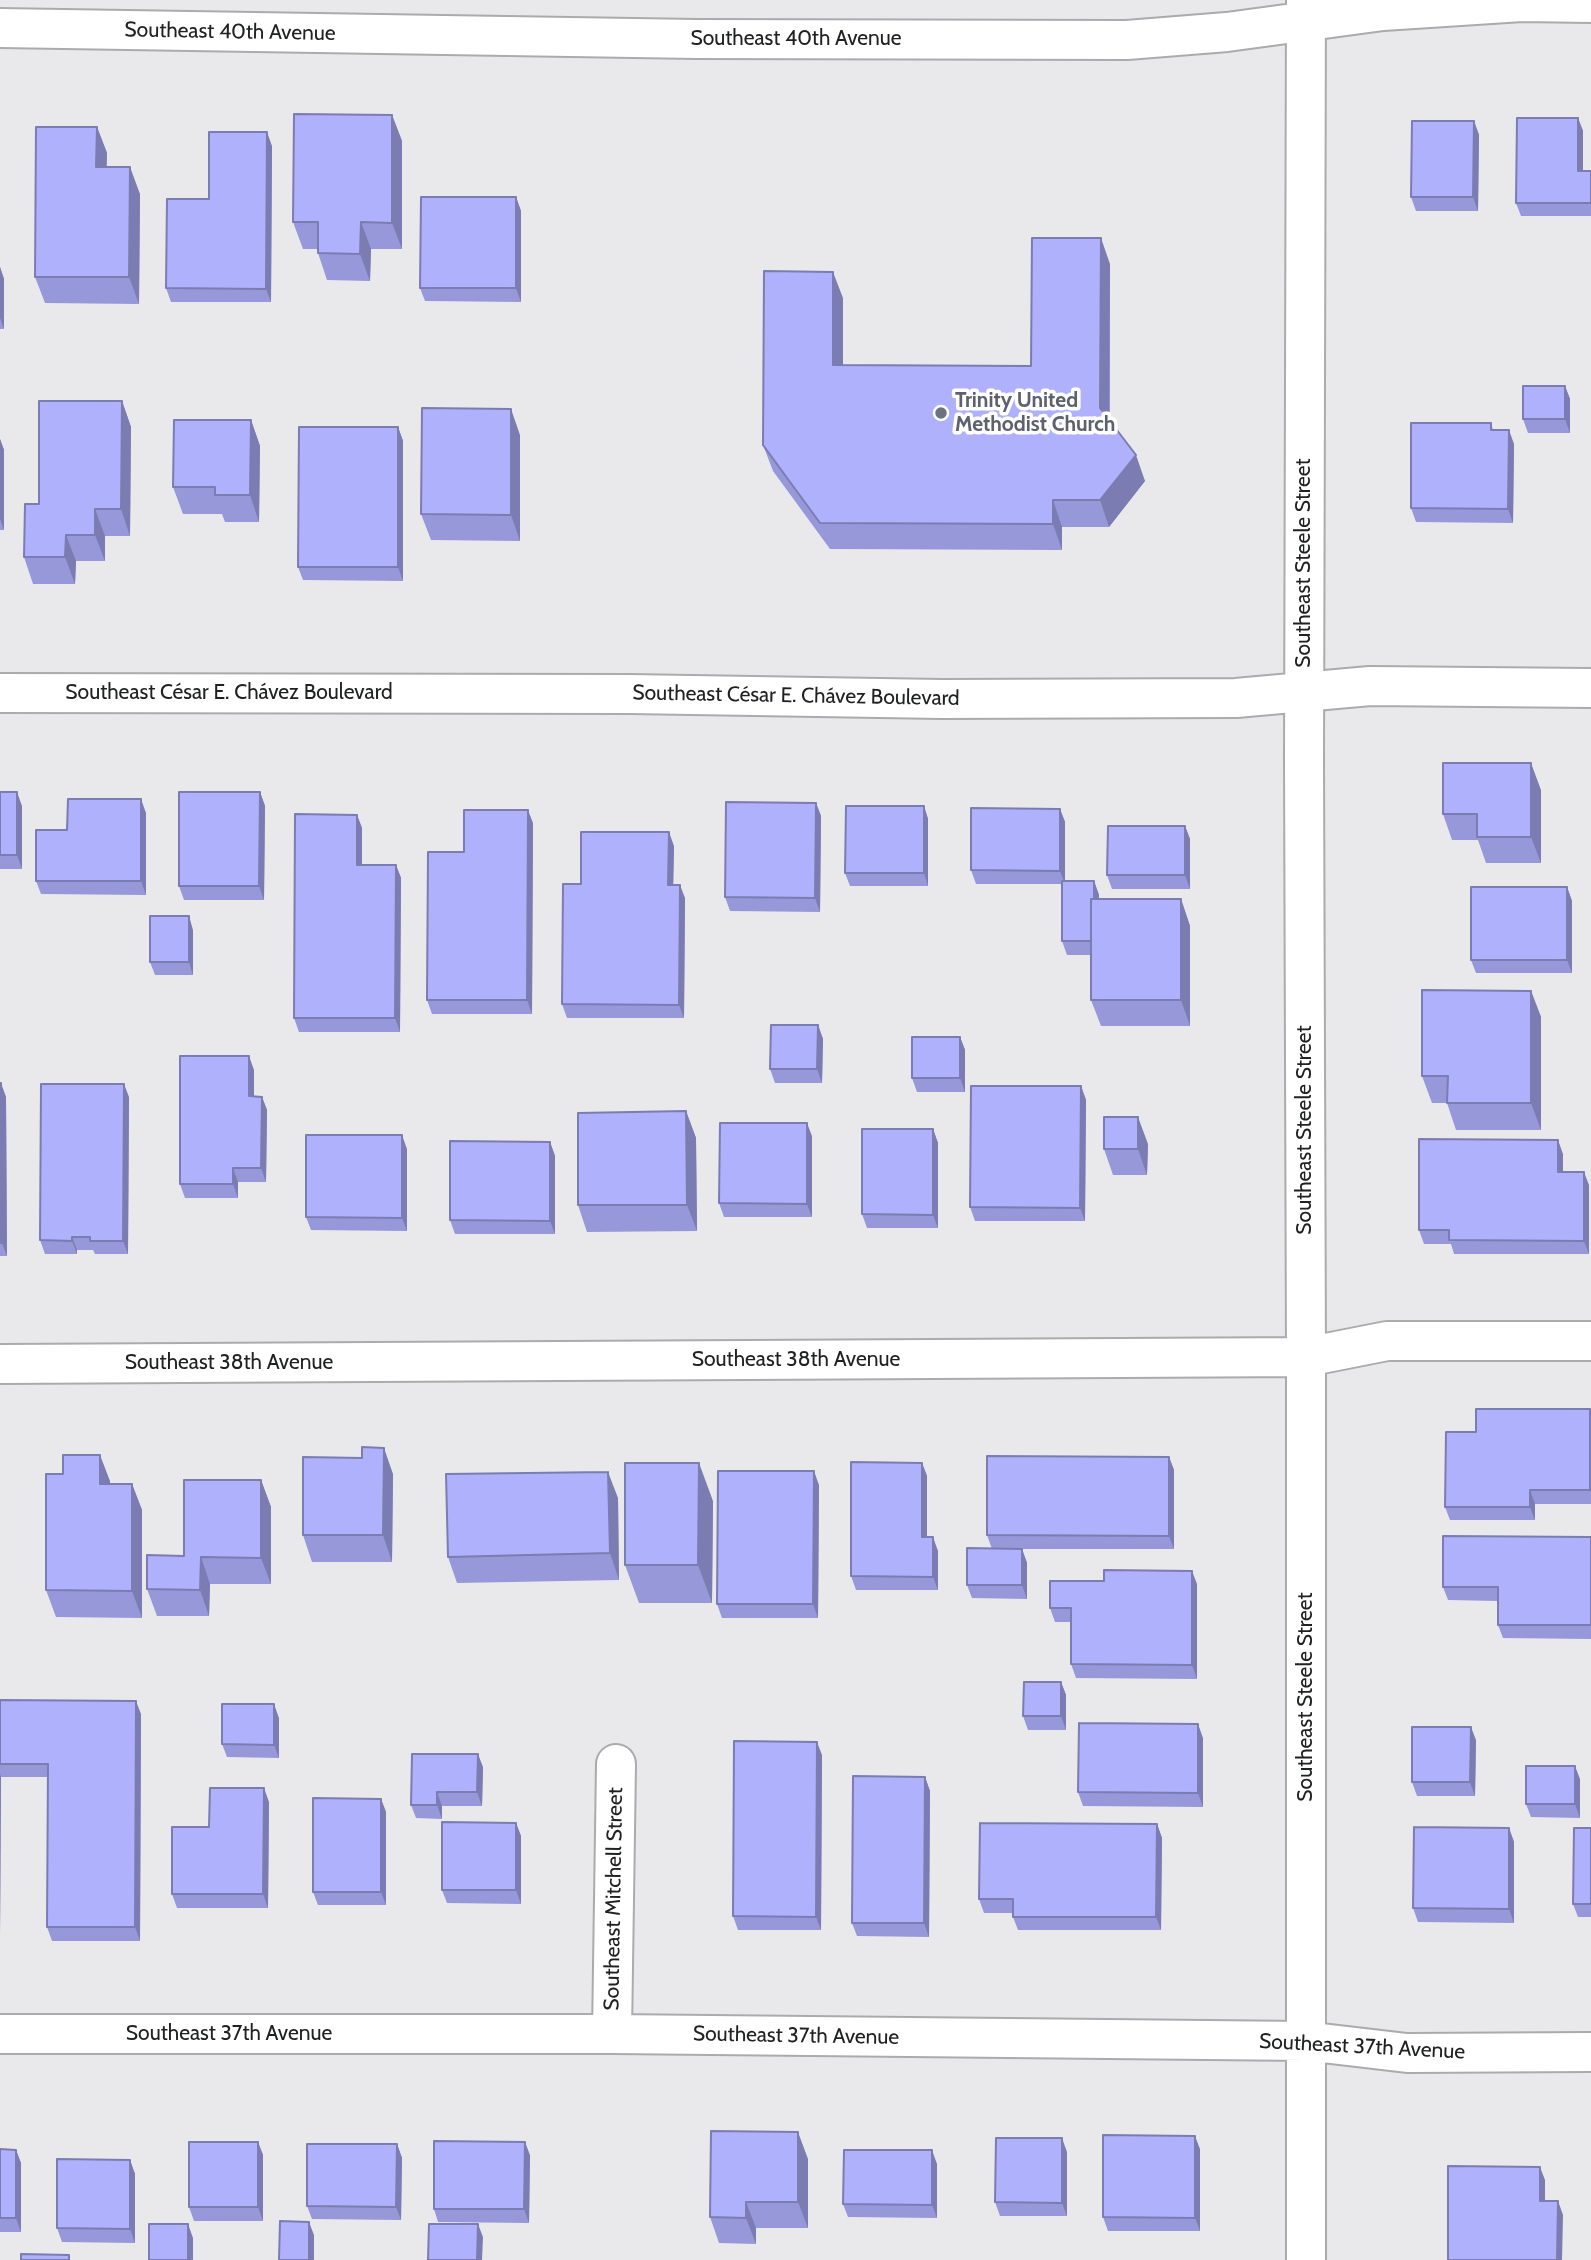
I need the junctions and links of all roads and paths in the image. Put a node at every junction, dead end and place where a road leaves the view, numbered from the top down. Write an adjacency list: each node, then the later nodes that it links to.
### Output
1 (1591, 4): 2 (street, Southeast 40th Avenue)
2 (1306, 11): 3 (street, Southeast 40th Avenue); 5 (street, Southeast Steele Street)
3 (0, 28)
4 (1591, 688): 5 (street, Southeast César E. Chávez Boulevard)
5 (1304, 692): 6 (street, Southeast César E. Chávez Boulevard); 8 (street, Southeast Steele Street)
6 (0, 693)
7 (1591, 1341): 8 (street, Southeast 38th Avenue)
8 (1306, 1357): 9 (street, Southeast 38th Avenue); 13 (street, Southeast Steele Street)
9 (0, 1364)
10 (616, 1764): 12 (street, Southeast Mitchell Street)
11 (0, 2034): 12 (street, Southeast 37th Avenue)
12 (612, 2034): 13 (street, Southeast 37th Avenue)
13 (1306, 2041): 14 (street, Southeast 37th Avenue); 15 (street, Southeast Steele Street)
14 (1591, 2052)
15 (1306, 2260)

